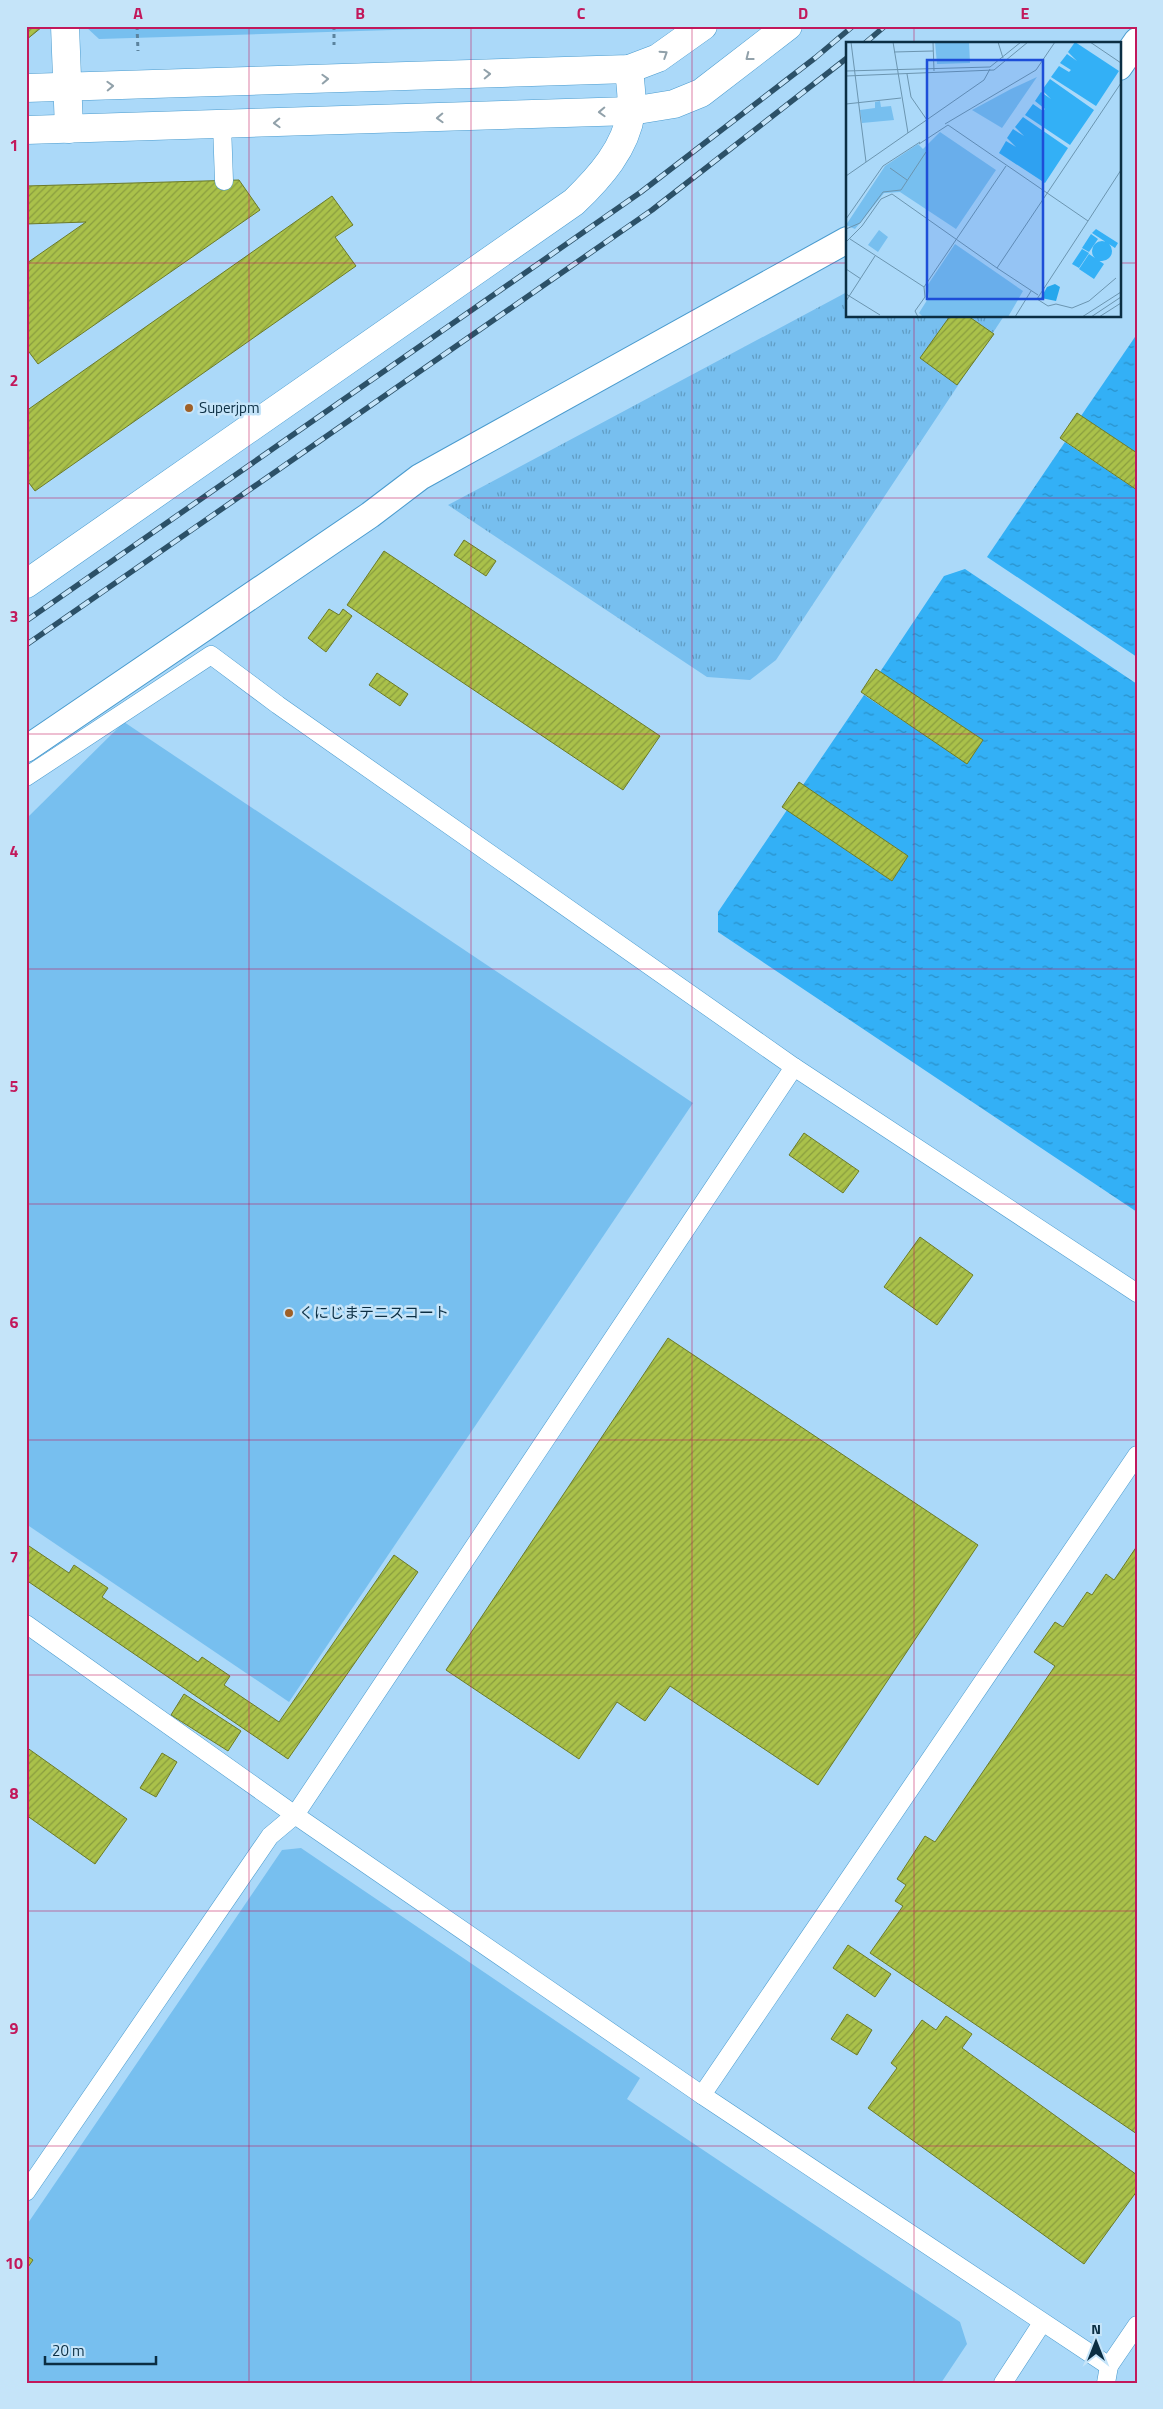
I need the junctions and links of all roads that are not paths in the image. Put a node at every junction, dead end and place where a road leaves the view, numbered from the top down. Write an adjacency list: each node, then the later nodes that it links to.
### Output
1 (65, 26): 7 (street)
2 (703, 26): 6 (street, one-way to 2)
3 (788, 26): 9 (street, one-way to 9)
4 (1137, 41): 5 (street)
5 (1120, 66)
6 (630, 69): 7 (street, one-way to 6); 9 (street)
7 (67, 87): 8 (street); 11 (street)
8 (26, 88)
9 (631, 111): 10 (street, one-way to 10); 15 (street)
10 (222, 124): 11 (street); 13 (lane)
11 (69, 129): 12 (street)
12 (26, 130)
13 (224, 181)
14 (846, 241): 16 (street)
15 (26, 584)
16 (26, 749)
17 (26, 777): 18 (lane)
18 (794, 1067): 19 (lane); 22 (lane)
19 (1137, 1293)
20 (1137, 1455): 23 (lane)
21 (26, 1624): 22 (lane)
22 (295, 1815): 23 (lane); 24 (lane)
23 (702, 2095): 25 (lane)
24 (26, 2192)
25 (1042, 2323): 27 (lane); 28 (lane)
26 (1137, 2325): 27 (lane)
27 (1107, 2374)
28 (1003, 2383)

